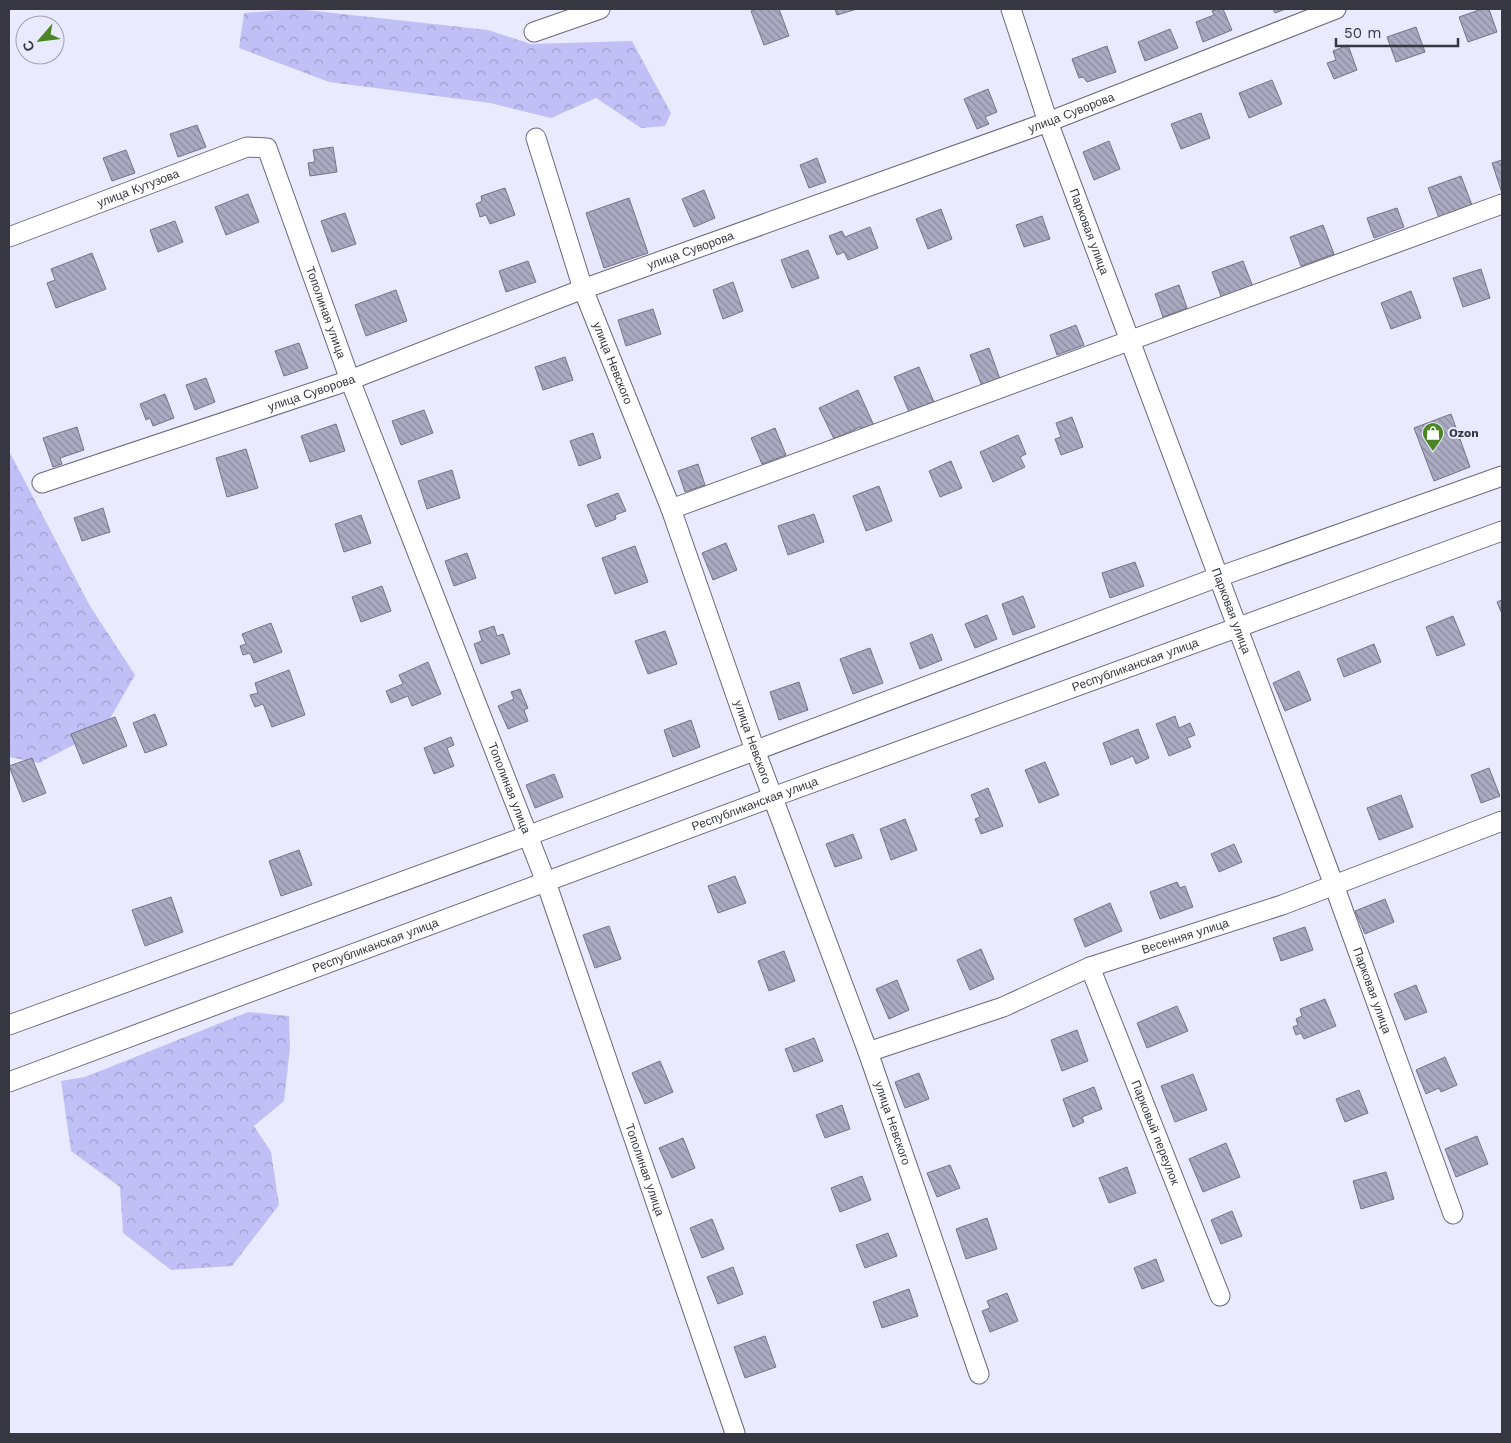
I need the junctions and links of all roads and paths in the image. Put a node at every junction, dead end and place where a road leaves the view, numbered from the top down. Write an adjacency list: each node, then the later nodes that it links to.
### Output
1 (600, 9): 4 (street)
2 (1011, 9): 5 (street, Парковая улица)
3 (1336, 9): 5 (street, улица Суворова)
4 (534, 32)
5 (1048, 122): 10 (street, улица Суворова); 11 (street, Парковая улица)
6 (536, 138): 10 (street, улица Невского)
7 (267, 148): 9 (street, улица Кутузова); 12 (street, Тополиная улица)
8 (1502, 204): 11 (street)
9 (9, 237)
10 (583, 289): 12 (street, улица Суворова); 15 (street, улица Невского)
11 (1129, 340): 15 (street); 17 (street, Парковая улица)
12 (350, 380): 14 (street, улица Суворова); 22 (street, Тополиная улица)
13 (1502, 476): 17 (street)
14 (42, 483)
15 (671, 509): 19 (street, улица Невского)
16 (1502, 531): 18 (street, Республиканская улица)
17 (1218, 578): 18 (street, Парковая улица); 19 (street)
18 (1237, 628): 20 (street, Республиканская улица); 24 (street, Парковая улица)
19 (755, 750): 20 (street, улица Невского); 22 (street)
20 (773, 797): 23 (street, Республиканская улица); 27 (street, улица Невского)
21 (1502, 821): 24 (street, Весенняя улица)
22 (527, 836): 23 (street, Тополиная улица); 26 (street)
23 (546, 882): 28 (street, Республиканская улица); 32 (street, Тополиная улица)
24 (1334, 885): 25 (street, Весенняя улица); 29 (street, Парковая улица)
25 (1090, 967): 27 (street, Весенняя улица); 30 (street, Парковый переулок)
26 (9, 1025)
27 (868, 1052): 31 (street, улица Невского)
28 (9, 1082)
29 (1453, 1214)
30 (1220, 1296)
31 (980, 1374)
32 (736, 1433)

